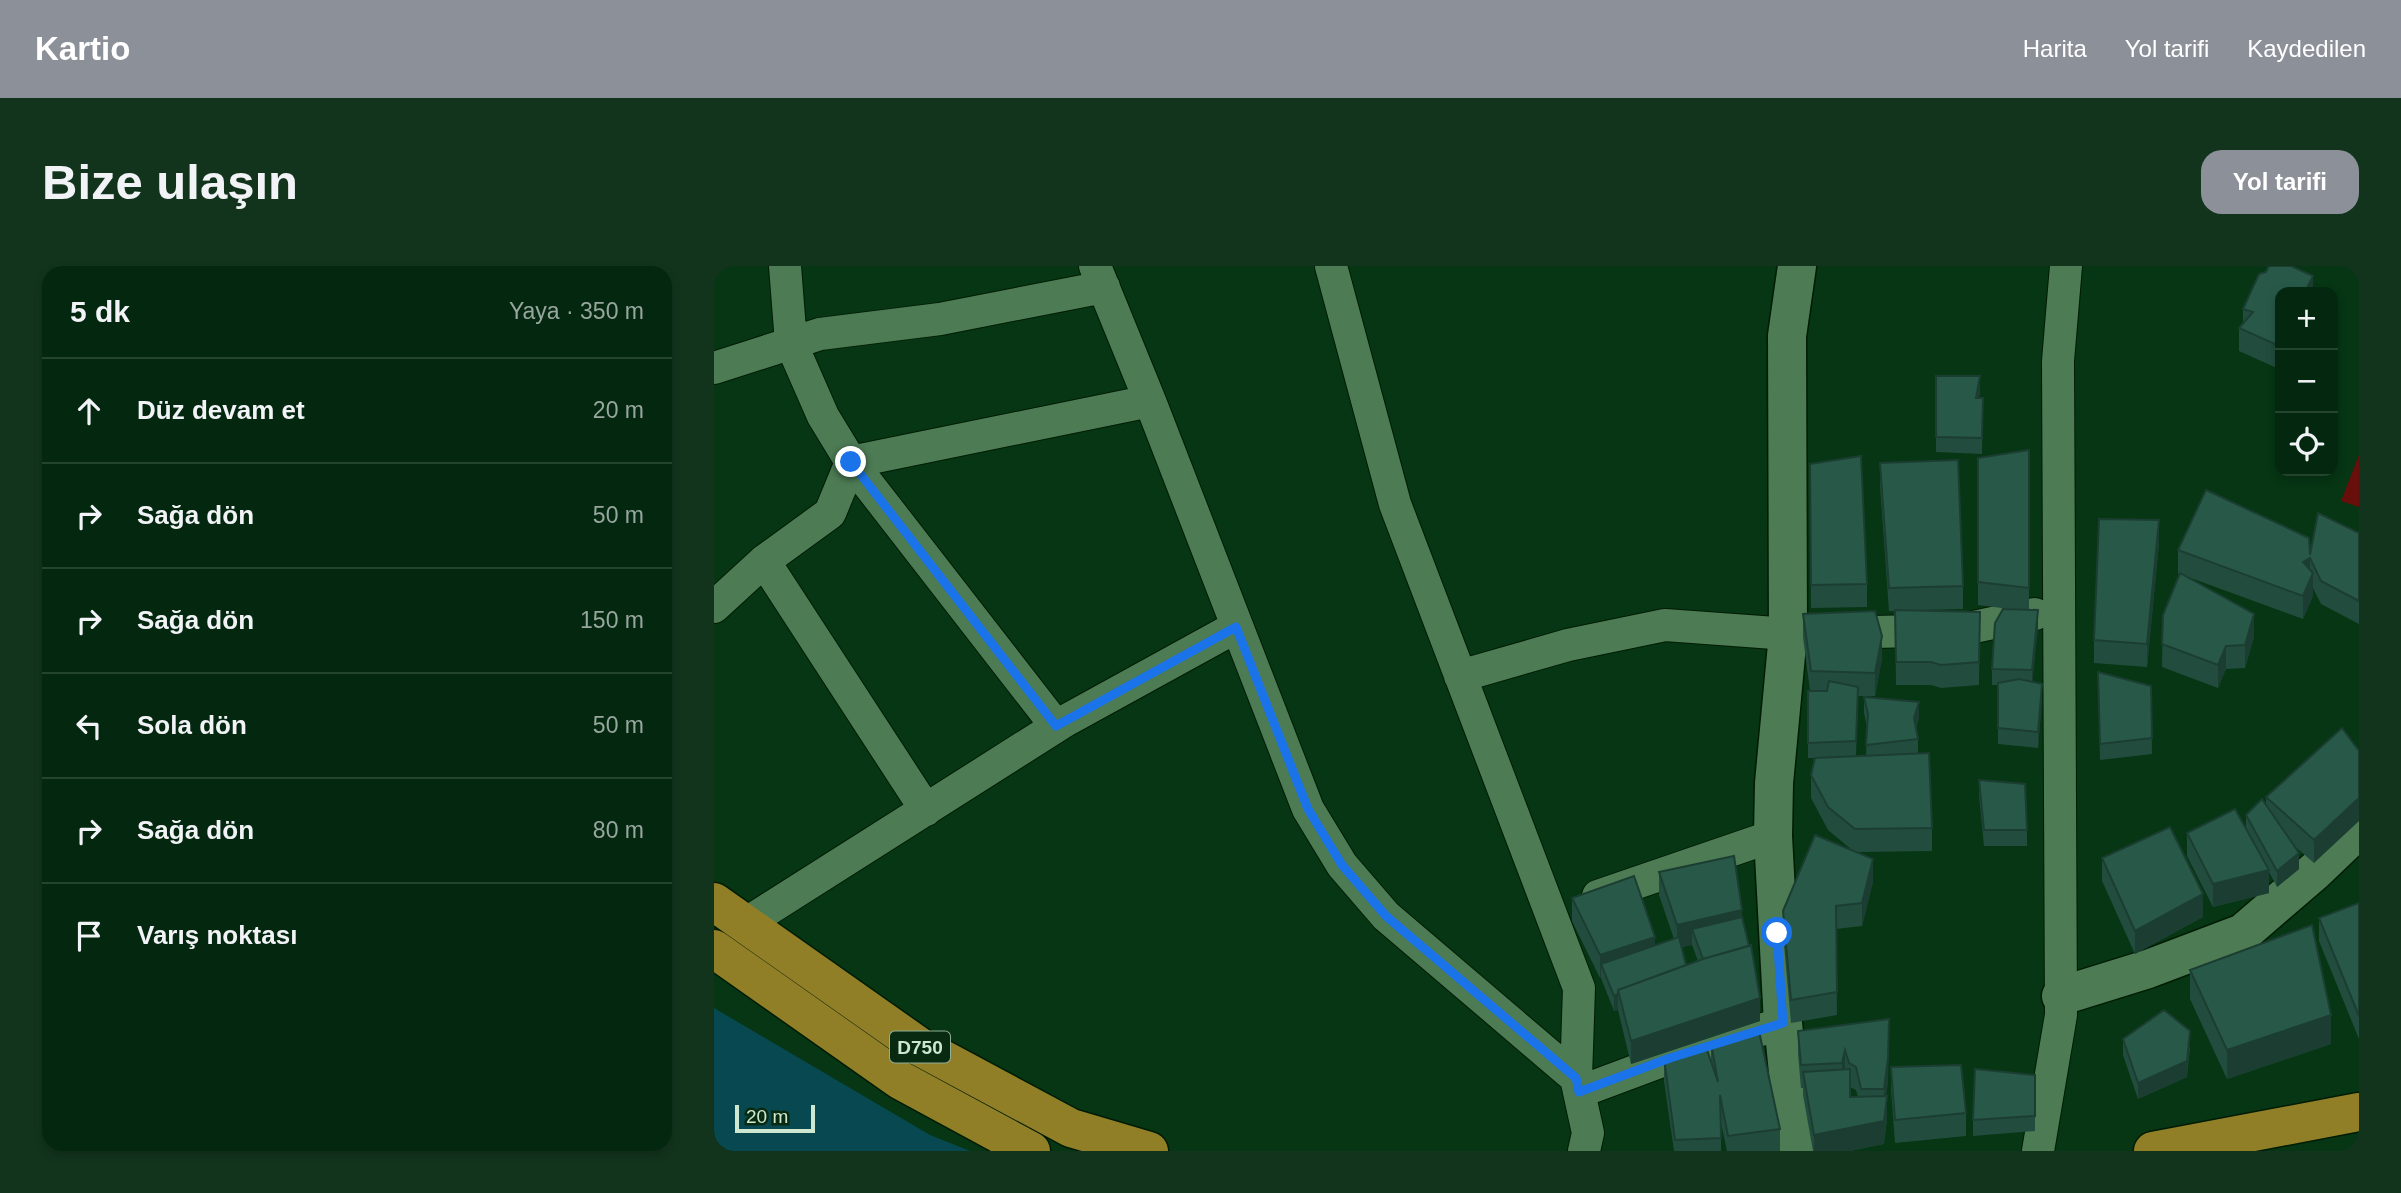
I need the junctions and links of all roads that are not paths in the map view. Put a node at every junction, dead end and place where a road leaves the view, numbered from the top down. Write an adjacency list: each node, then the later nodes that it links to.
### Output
1 (785, 266): 6 (street)
2 (1331, 266): 15 (street)
3 (1797, 266): 14 (street)
4 (2066, 266): 12 (street)
5 (1099, 277): 6 (street); 8 (street)
6 (791, 343): 7 (street); 9 (street)
7 (714, 368)
8 (1150, 401): 9 (street); 13 (street)
9 (851, 462): 10 (street); 16 (street)
10 (764, 561): 11 (street); 17 (street)
11 (715, 603)
12 (2059, 609): 14 (street); 24 (street)
13 (1236, 627): 16 (street); 26 (street)
14 (1788, 634): 15 (street); 19 (street)
15 (1460, 676): 21 (street)
16 (1056, 726): 17 (street)
17 (926, 810): 22 (street)
18 (2359, 829): 24 (street)
19 (1773, 836): 21 (street); 25 (street)
20 (714, 902): 22 (highway, D750)
21 (1550, 912): 26 (street)
22 (745, 924): 29 (highway, D750)
23 (714, 949): 28 (highway, D750)
24 (2061, 996): 32 (street)
25 (1783, 1023): 26 (street); 31 (street)
26 (1577, 1085): 30 (street)
27 (2359, 1112): 33 (highway)
28 (1031, 1151)
29 (1149, 1151)
30 (1584, 1151)
31 (1796, 1151)
32 (2038, 1151)
33 (2153, 1151)

